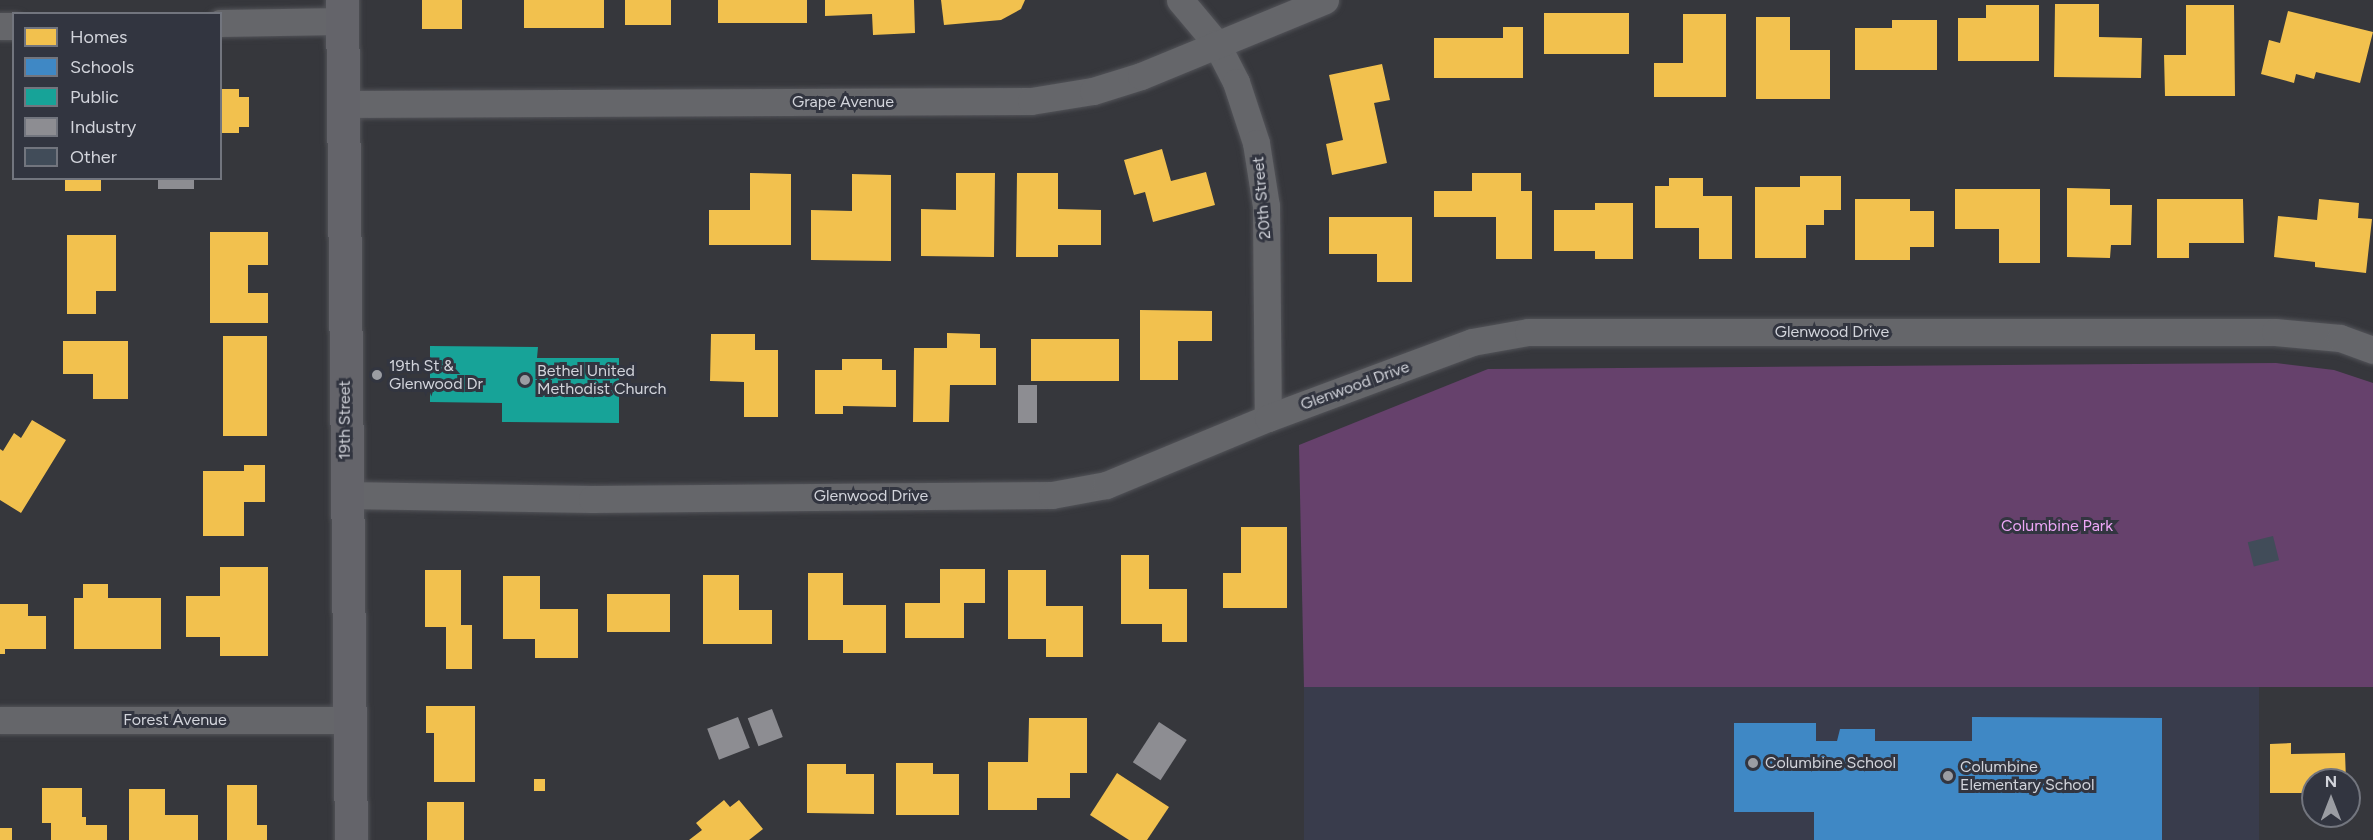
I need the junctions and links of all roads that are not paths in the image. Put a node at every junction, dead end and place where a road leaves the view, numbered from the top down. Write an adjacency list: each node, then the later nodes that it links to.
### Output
1 (1179, 0): 5 (street, 20th Street)
2 (1325, 0): 5 (street, Grape Avenue)
3 (342, 11): 4 (street); 6 (street, 19th Street)
4 (222, 23)
5 (1216, 43): 6 (street, Grape Avenue); 8 (street, 20th Street)
6 (343, 104): 9 (street, 19th Street)
7 (2373, 350): 8 (street, Glenwood Drive)
8 (1268, 418): 9 (street, Glenwood Drive)
9 (345, 495): 11 (street, 19th Street)
10 (0, 720): 11 (street, Forest Avenue)
11 (349, 720): 12 (street, 19th Street)
12 (351, 840)

